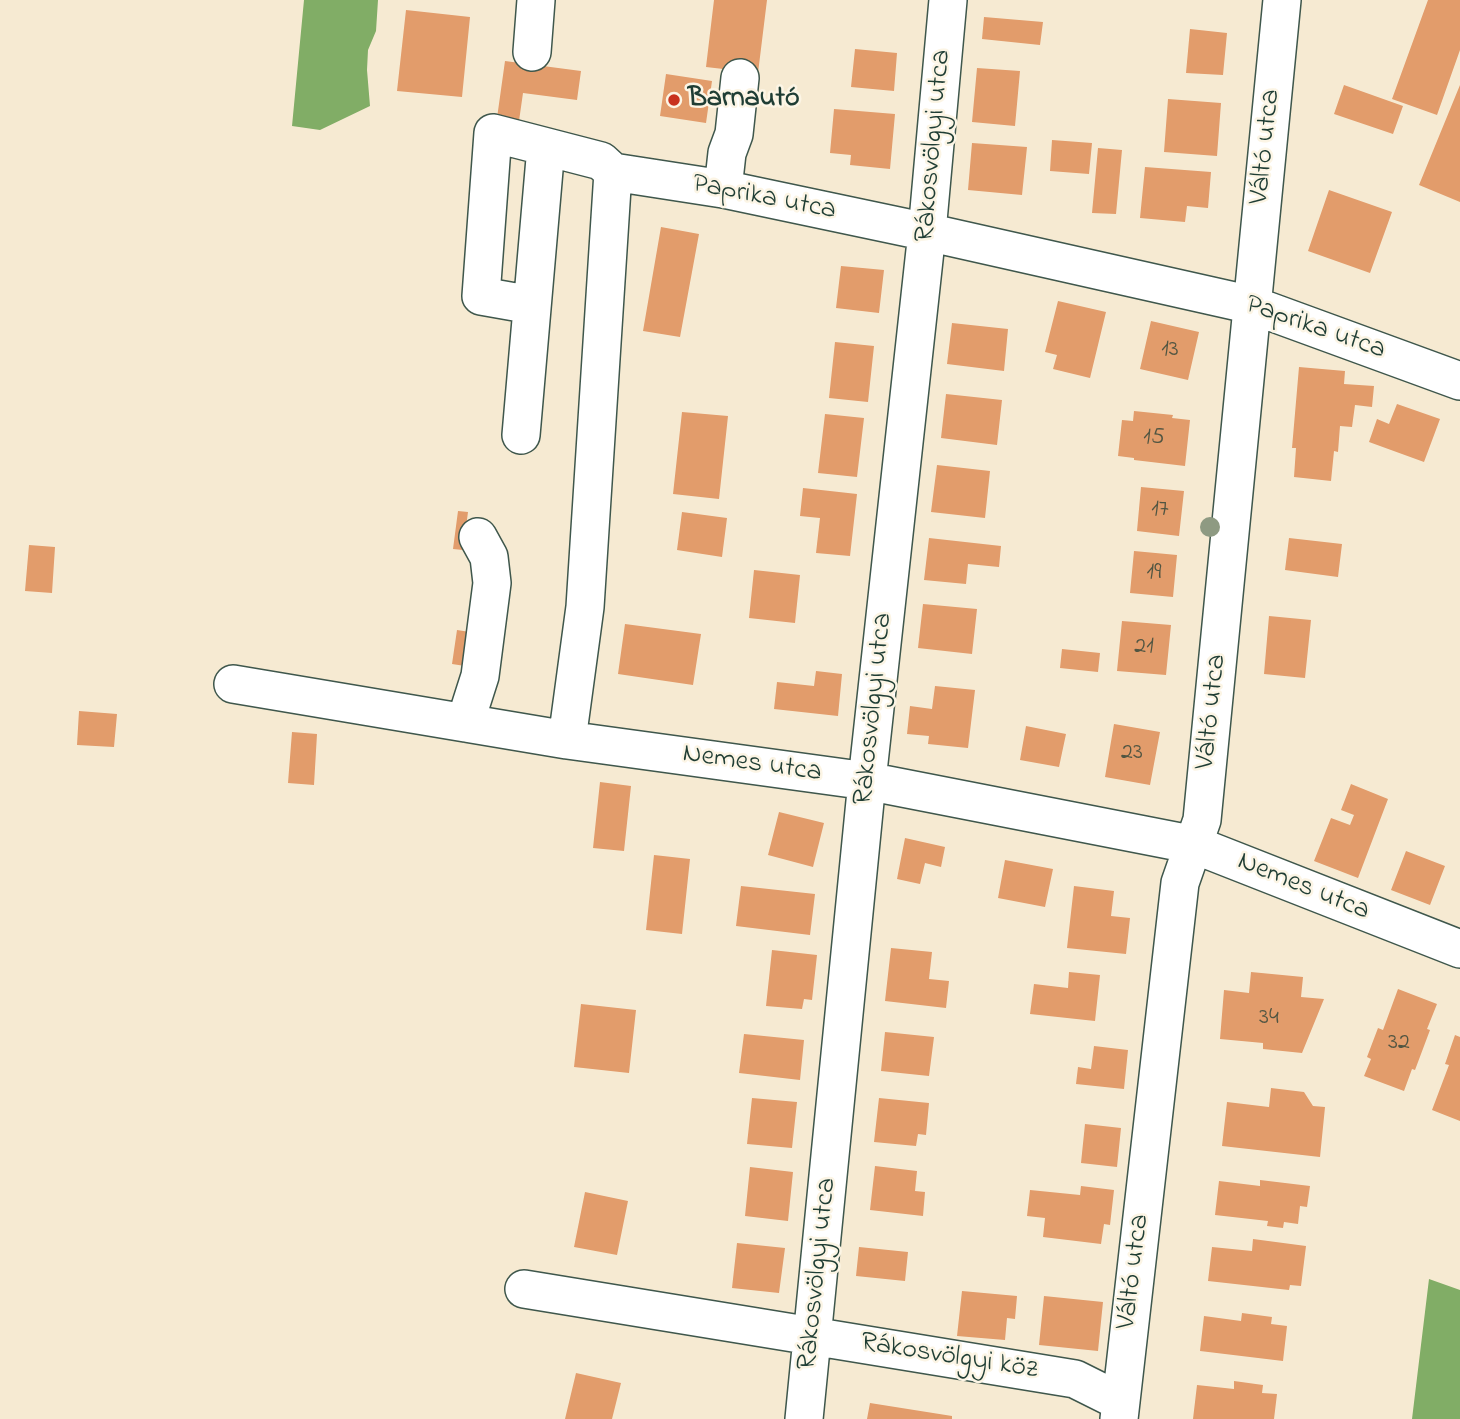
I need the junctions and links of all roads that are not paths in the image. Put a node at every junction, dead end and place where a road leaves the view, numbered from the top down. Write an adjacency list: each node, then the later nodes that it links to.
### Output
1 (536, 0): 4 (street)
2 (948, 0): 9 (street, Rákosvölgyi utca)
3 (1282, 0): 10 (street, Váltó utca)
4 (532, 52)
5 (740, 78): 8 (street)
6 (546, 147): 7 (street); 11 (street); 11 (street)
7 (614, 173): 8 (street, Paprika utca); 17 (street)
8 (723, 189): 9 (street, Paprika utca)
9 (928, 232): 10 (street, Paprika utca); 18 (street, Rákosvölgyi utca)
10 (1252, 304): 12 (street, Paprika utca); 19 (street, Váltó utca)
11 (532, 305): 13 (street)
12 (1460, 382)
13 (521, 435)
14 (478, 537): 16 (street)
15 (233, 684): 16 (street, Nemes utca)
16 (465, 723): 17 (street, Nemes utca)
17 (567, 740): 18 (street, Nemes utca)
18 (867, 781): 19 (street, Nemes utca); 22 (street, Rákosvölgyi utca)
19 (1195, 845): 20 (street, Nemes utca); 23 (street, Váltó utca)
20 (1460, 949)
21 (524, 1289): 22 (street, Rákosvölgyi köz)
22 (813, 1335): 23 (street, Rákosvölgyi köz); 24 (street, Rákosvölgyi utca)
23 (1120, 1410)
24 (804, 1419)

